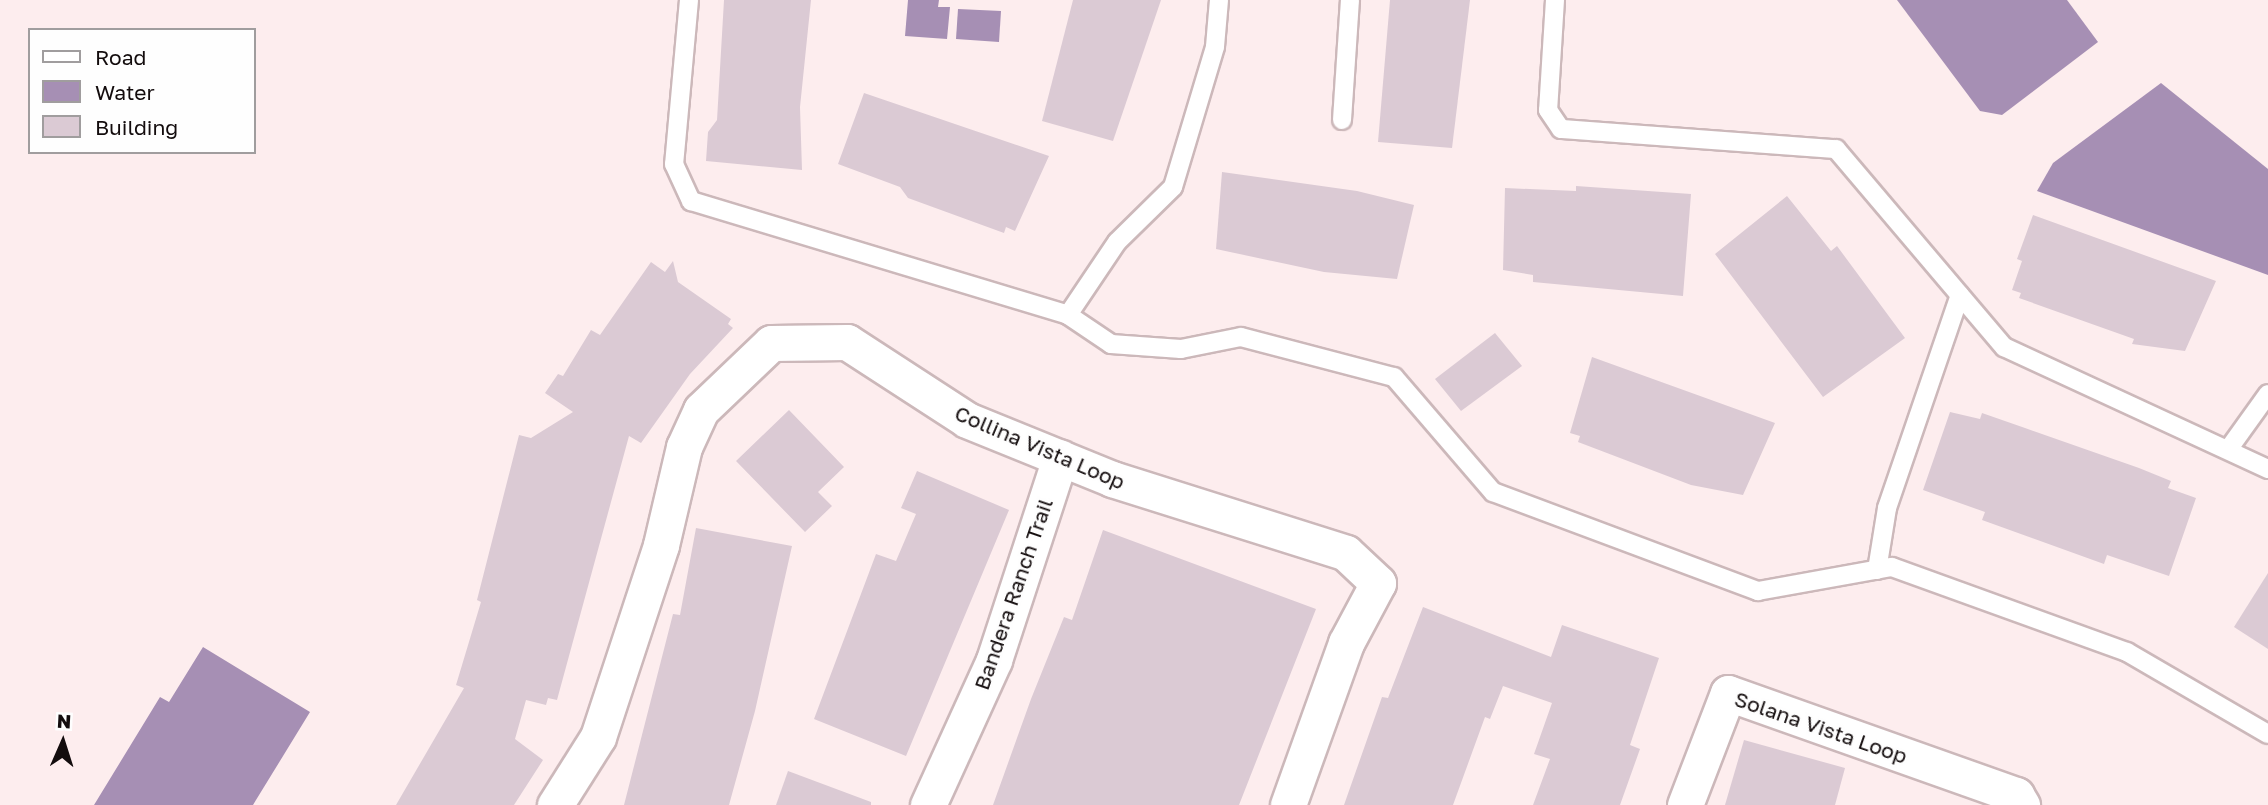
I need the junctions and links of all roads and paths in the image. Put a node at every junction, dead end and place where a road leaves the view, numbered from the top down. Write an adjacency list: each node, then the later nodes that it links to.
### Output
1 (689, 0): 7 (lane)
2 (1219, 0): 7 (lane)
3 (1350, 0): 5 (lane)
4 (1555, 0): 6 (lane)
5 (1342, 120)
6 (1960, 295): 9 (lane); 12 (lane)
7 (1068, 315): 12 (lane)
8 (2268, 394): 9 (lane)
9 (2230, 447): 11 (lane)
10 (1060, 458): 14 (street, Collina Vista Loop); 15 (street, Bandera Ranch Trail); 16 (street, Collina Vista Loop)
11 (2268, 468)
12 (1877, 570): 13 (lane)
13 (2268, 734)
14 (555, 805)
15 (928, 805)
16 (1288, 805)
17 (1685, 805): 18 (street, Solana Vista Loop)
18 (2022, 805)

